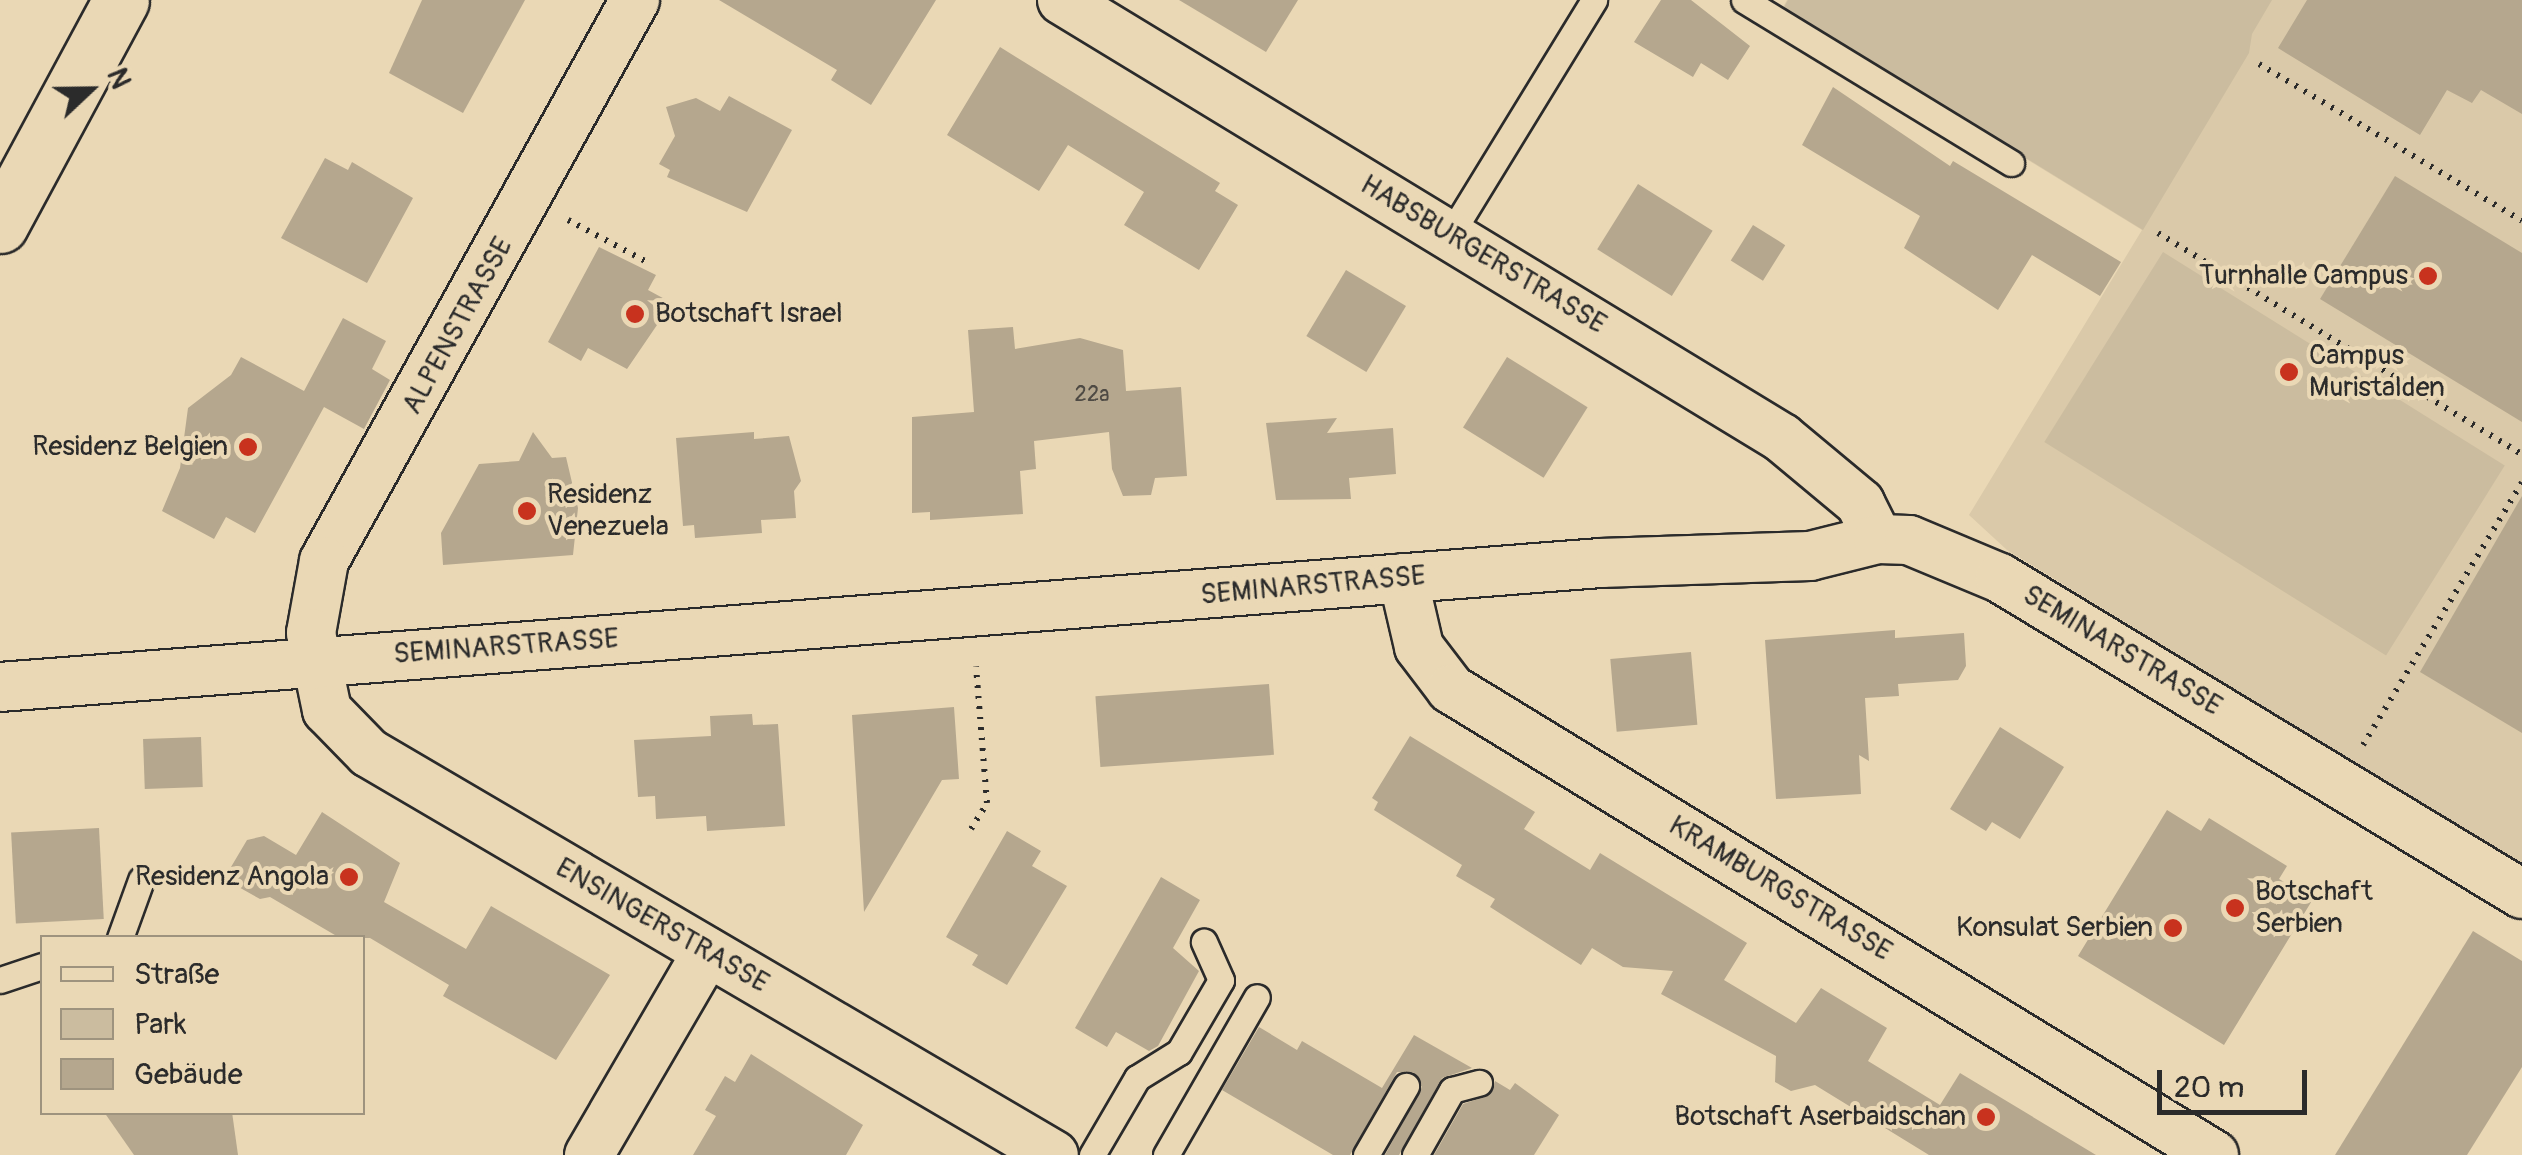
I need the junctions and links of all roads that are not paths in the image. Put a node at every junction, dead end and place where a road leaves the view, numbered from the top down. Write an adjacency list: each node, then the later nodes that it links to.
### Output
1 (121, 0): 7 (street)
2 (635, 0): 11 (street, ALPENSTRASSE)
3 (1062, 0): 8 (street, HABSBURGERSTRASSE)
4 (1594, 0): 8 (lane)
5 (1744, 0): 6 (lane)
6 (2012, 163)
7 (0, 225)
8 (1450, 234): 9 (street, HABSBURGERSTRASSE)
9 (1878, 538): 10 (street, SEMINARSTRASSE); 14 (street, SEMINARSTRASSE)
10 (1402, 578): 11 (street, SEMINARSTRASSE); 29 (street, KRAMBURGSTRASSE)
11 (312, 660): 12 (street, SEMINARSTRASSE); 17 (street, ENSINGERSTRASSE)
12 (3, 684)
13 (141, 880): 15 (lane)
14 (2522, 894)
15 (121, 935)
16 (1204, 942): 25 (lane)
17 (707, 952): 23 (street); 24 (street, ENSINGERSTRASSE)
18 (40, 967): 19 (lane)
19 (0, 980)
20 (1257, 997): 26 (lane)
21 (1480, 1083): 28 (lane)
22 (1406, 1086): 27 (lane)
23 (589, 1155)
24 (1054, 1155)
25 (1092, 1155)
26 (1166, 1155)
27 (1366, 1155)
28 (1415, 1155)
29 (2214, 1155)

